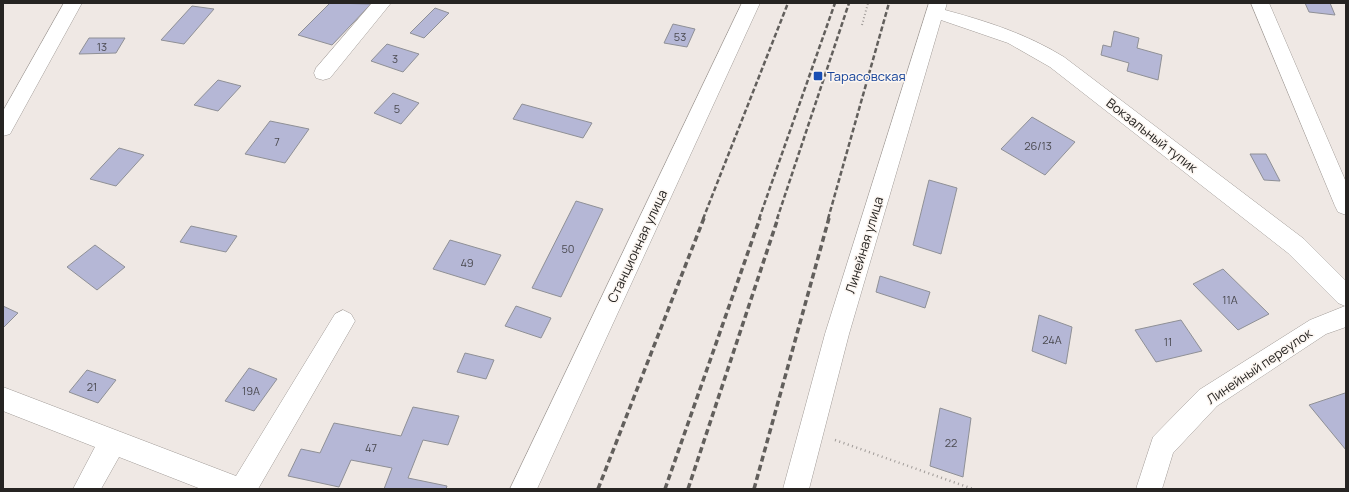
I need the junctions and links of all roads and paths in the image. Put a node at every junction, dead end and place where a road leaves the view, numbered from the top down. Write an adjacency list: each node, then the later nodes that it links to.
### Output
1 (73, 3): 9 (street)
2 (382, 3): 8 (street)
3 (751, 3): 20 (street, Станционная улица)
4 (868, 3): 7 (path)
5 (1260, 3): 10 (street)
6 (937, 8): 11 (street, Вокзальный тупик); 15 (street, Линейная улица)
7 (862, 25)
8 (323, 73)
9 (3, 130)
10 (1346, 206)
11 (1346, 296)
12 (1346, 316): 23 (street, Линейный переулок)
13 (343, 320): 19 (street)
14 (3, 399): 16 (street)
15 (810, 431): 21 (street, Линейная улица); 22 (path)
16 (113, 442): 17 (street); 18 (street)
17 (86, 489)
18 (235, 489)
19 (243, 489)
20 (523, 489)
21 (796, 489)
22 (973, 489)
23 (1149, 489)

